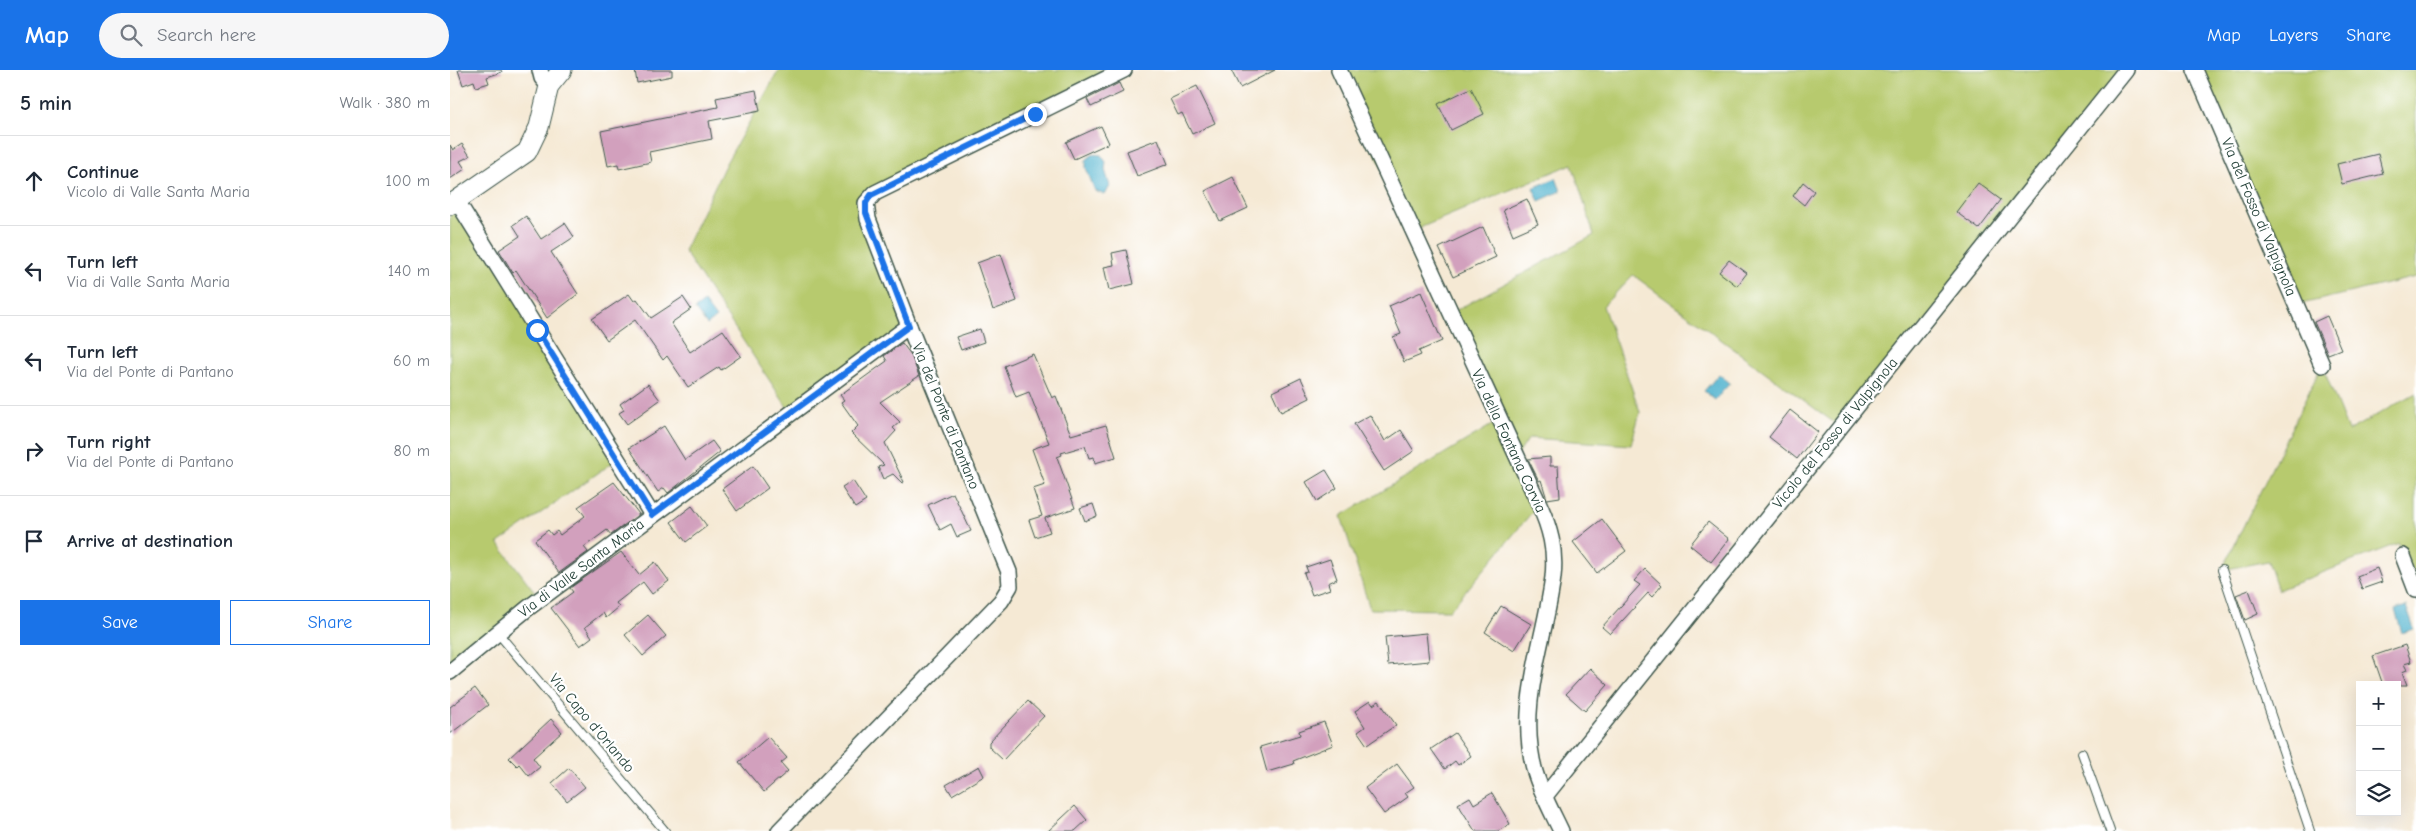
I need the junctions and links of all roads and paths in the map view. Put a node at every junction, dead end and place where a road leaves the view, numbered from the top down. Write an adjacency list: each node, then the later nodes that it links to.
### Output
1 (540, 70): 7 (street)
2 (562, 70): 7 (street)
3 (1124, 70): 9 (street, Via del Ponte di Pantano)
4 (1338, 70): 18 (street, Via della Fontana Corvia)
5 (2126, 70): 18 (street, Vicolo del Fosso di Valpignola)
6 (2195, 70): 10 (street, Via del Fosso di Valpignola)
7 (549, 86): 8 (street)
8 (454, 203): 11 (street)
9 (909, 326): 11 (street, Via di Valle Santa Maria); 20 (street, Via del Ponte di Pantano)
10 (2322, 365)
11 (652, 515): 15 (street, Via di Valle Santa Maria)
12 (2403, 556): 14 (street)
13 (2222, 570): 23 (lane)
14 (2416, 590)
15 (497, 632): 16 (street, Via di Valle Santa Maria); 19 (lane, Via Capo d'Orlando)
16 (450, 672)
17 (2082, 753): 22 (lane)
18 (1545, 796): 21 (street, Via della Fontana Corvia)
19 (665, 831)
20 (779, 831)
21 (1561, 831)
22 (2110, 831)
23 (2310, 831)

